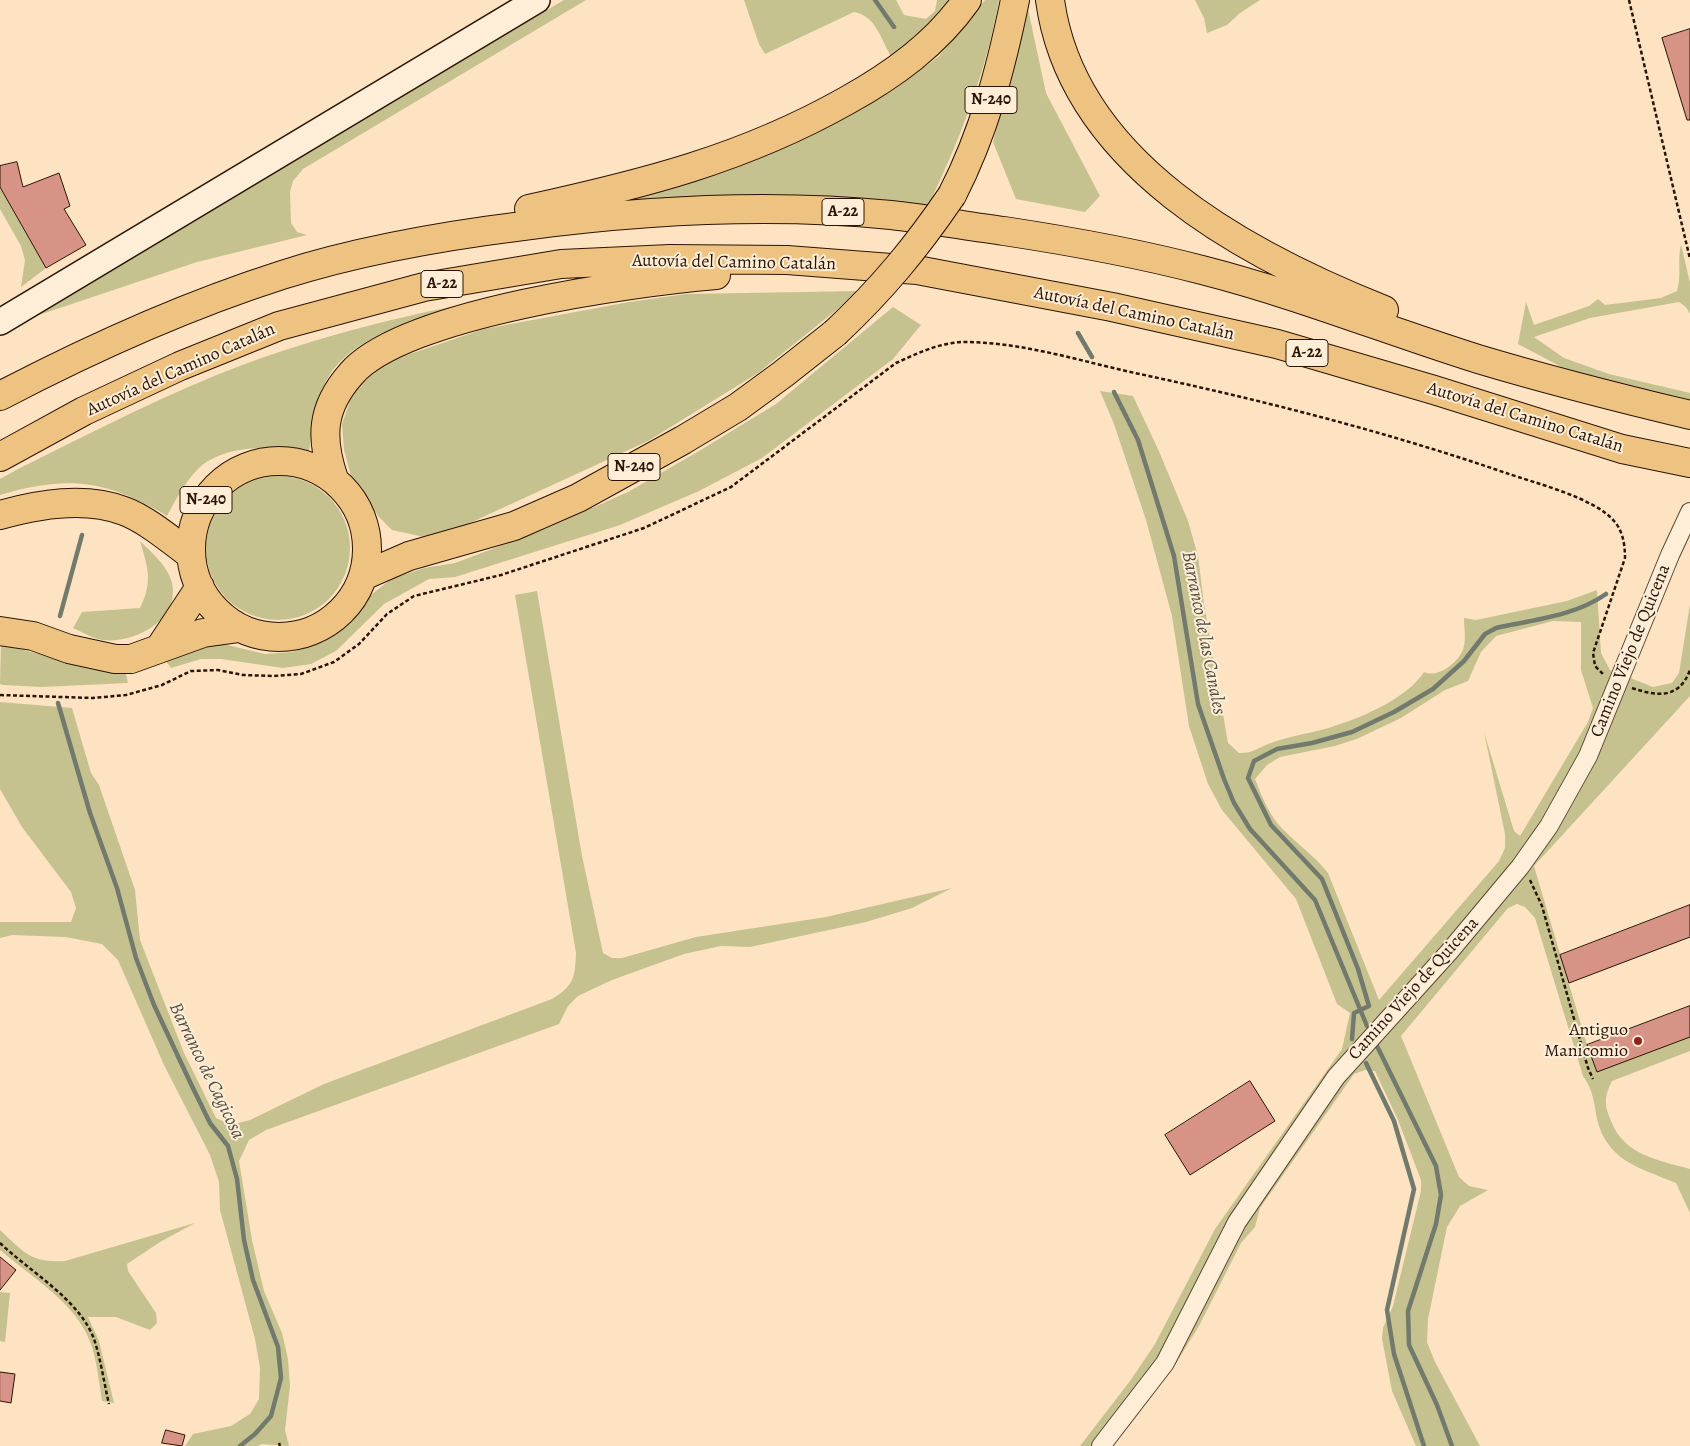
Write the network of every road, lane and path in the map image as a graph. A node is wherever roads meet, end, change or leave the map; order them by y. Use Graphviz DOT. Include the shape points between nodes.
graph roads {
  1 [pos="537,0"];
  2 [pos="967,0"];
  3 [pos="1015,0"];
  4 [pos="1050,0"];
  5 [pos="1629,0"];
  6 [pos="1690,259"];
  7 [pos="917,270"];
  8 [pos="286,274"];
  9 [pos="0,322"];
  10 [pos="0,396"];
  11 [pos="1690,407"];
  12 [pos="1690,415"];
  13 [pos="0,457"];
  14 [pos="1690,463"];
  15 [pos="334,479"];
  16 [pos="1690,512"];
  17 [pos="0,516"];
  18 [pos="366,535"];
  19 [pos="190,555"];
  20 [pos="410,556"];
  21 [pos="363,576"];
  22 [pos="200,587"];
  23 [pos="239,628"];
  24 [pos="0,632"];
  25 [pos="161,646"];
  26 [pos="1690,670"];
  27 [pos="1619,683"];
  28 [pos="0,695"];
  29 [pos="1520,867"];
  30 [pos="1594,1079"];
  31 [pos="0,1243"];
  32 [pos="109,1404"];
  33 [pos="1101,1446"];
  1 -- 9 [label="street"];
  2 -- 8 [label="highway" via="938,36 898,69 835,107 760,144 676,174 440,228 354,251"];
  3 -- 20 [label="highway, N-240, bridge" via="979,136 952,194 920,242 885,284 835,333 738,407 578,498 514,526"];
  4 -- 11 [label="highway" via="1053,20 1082,94 1106,130 1172,195 1208,221 1316,281 1382,309 1596,382"];
  5 -- 6 [label="path"];
  7 -- 13 [label="highway, Autovía del Camino Catalán / A-22" via="787,260 670,259 561,264 424,287 279,326 180,366 84,411"];
  7 -- 14 [label="highway, Autovía del Camino Catalán / A-22" via="1276,344 1622,449"];
  7 -- 15 [label="highway" via="768,270 658,280 518,307 407,338 377,352 352,372 336,394 326,421 324,442"];
  8 -- 10 [label="highway, A-22" via="182,311"];
  8 -- 12 [label="highway, A-22" via="427,240 581,218 717,210 890,215 1078,242 1203,270 1476,358 1590,391"];
  15 -- 18 [label="highway, N-240" via="360,513"];
  15 -- 19 [label="highway, N-240" via="319,470 285,460 252,465 234,472 219,483 202,506 192,533"];
  16 -- 27 [label="street, Camino Viejo de Quicena"];
  17 -- 19 [label="highway" via="53,505 92,503 125,511"];
  18 -- 20 [label="highway"];
  18 -- 21 [label="highway, N-240"];
  19 -- 22 [label="highway, N-240"];
  20 -- 21 [label="highway, N-240"];
  21 -- 23 [label="highway, N-240" via="351,599 334,617 312,630 288,636 262,635"];
  22 -- 23 [label="highway, N-240" via="208,603"];
  22 -- 25 [label="highway"];
  23 -- 25 [label="highway, N-240" via="203,633"];
  24 -- 25 [label="highway, N-240" via="33,636 69,649 115,659 131,658"];
  26 -- 27 [label="path" via="1685,681 1667,694 1649,693"];
  27 -- 28 [label="path" via="1598,671 1593,653 1625,558 1625,548 1614,520 1575,496 1449,453 1261,400 1016,346 965,342 927,349 896,363 731,487 644,528 500,575 414,596 387,614 359,644 334,662 301,674 273,676 218,670 191,671 162,685 126,695 93,698"];
  27 -- 29 [label="street, Camino Viejo de Quicena" via="1570,792"];
  29 -- 30 [label="path" via="1542,906 1588,1068"];
  29 -- 33 [label="street, Camino Viejo de Quicena" via="1449,952 1336,1076 1237,1222 1165,1363"];
  31 -- 32 [label="path" via="87,1324 94,1339"];
}
